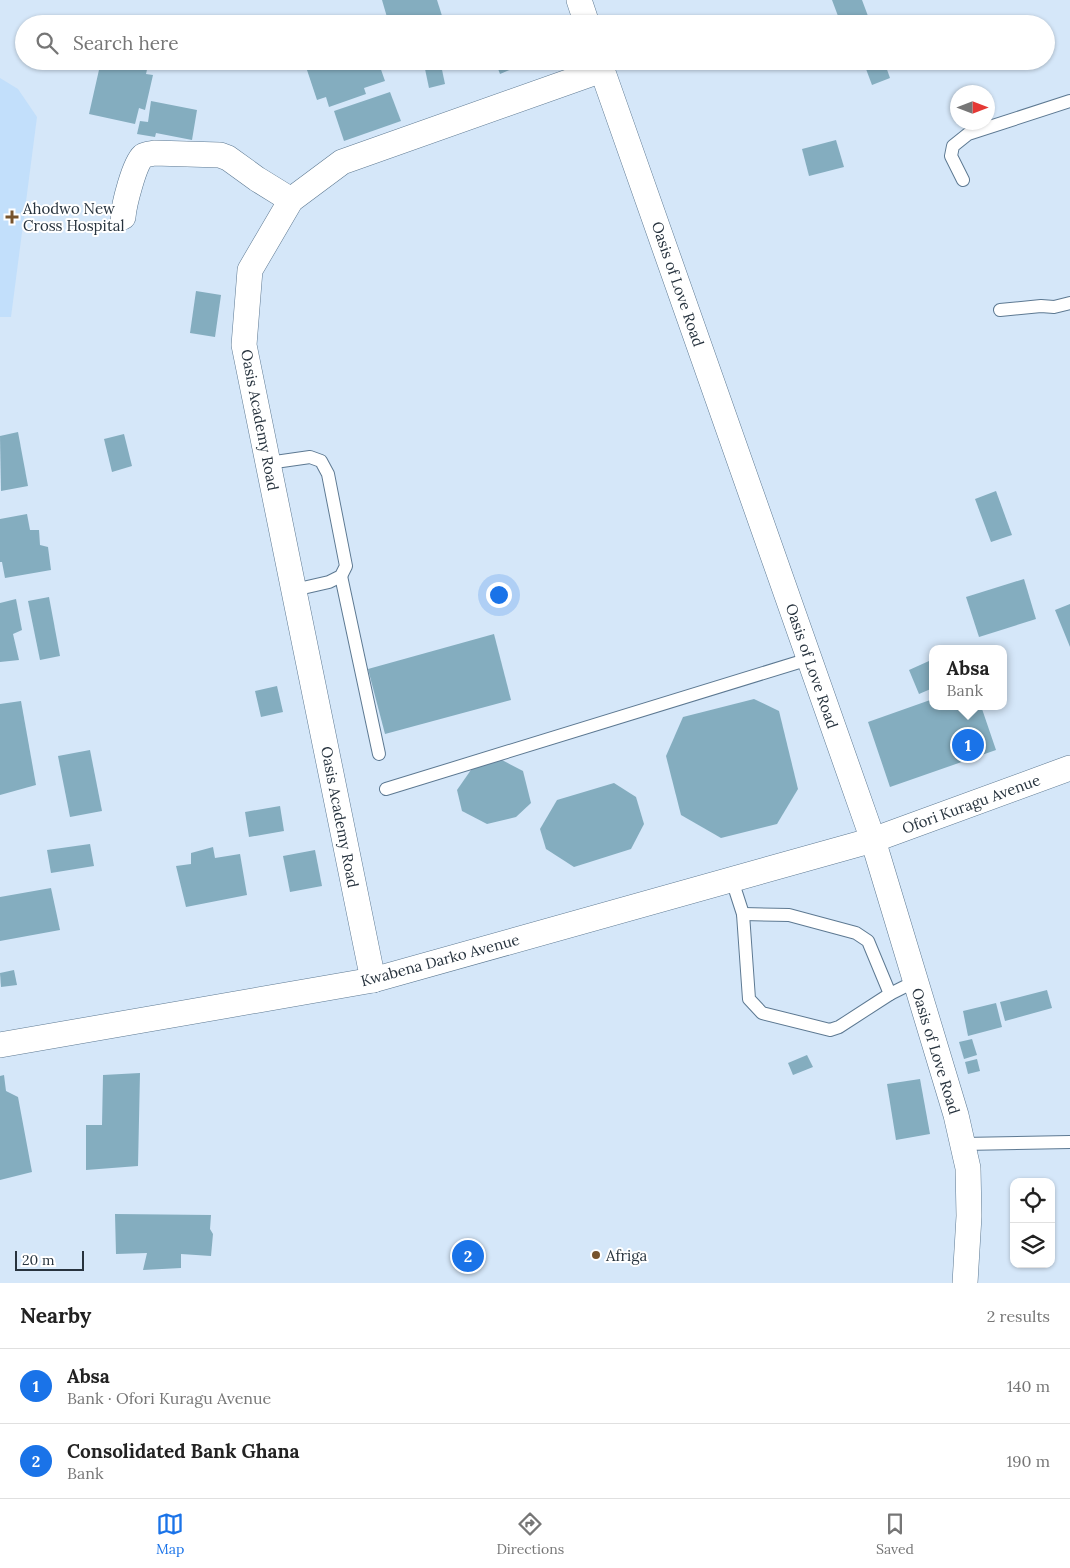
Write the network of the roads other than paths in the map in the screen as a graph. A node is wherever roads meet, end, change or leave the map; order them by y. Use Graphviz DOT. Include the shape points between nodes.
graph roads {
  1 [pos="579,0"];
  2 [pos="584,15"];
  3 [pos="590,70"];
  4 [pos="602,70"];
  5 [pos="1070,101"];
  6 [pos="963,180"];
  7 [pos="291,200"];
  8 [pos="123,217"];
  9 [pos="1070,303"];
  10 [pos="1000,310"];
  11 [pos="268,463"];
  12 [pos="341,576"];
  13 [pos="294,590"];
  14 [pos="809,659"];
  15 [pos="379,754"];
  16 [pos="1070,768"];
  17 [pos="386,789"];
  18 [pos="873,840"];
  19 [pos="732,880"];
  20 [pos="742,914"];
  21 [pos="373,980"];
  22 [pos="916,981"];
  23 [pos="890,994"];
  24 [pos="0,1045"];
  25 [pos="1070,1142"];
  26 [pos="962,1144"];
  27 [pos="965,1283"];
  1 -- 2 [label="street"];
  3 -- 7 [label="street, Oasis Academy Road" via="342,162"];
  4 -- 14 [label="street, Oasis of Love Road"];
  5 -- 6 [label="lane" via="968,134 952,146 951,156"];
  7 -- 8 [label="street" via="220,154 154,153 144,155 139,161 124,202"];
  7 -- 11 [label="street, Oasis Academy Road" via="250,270 244,345"];
  9 -- 10 [label="lane"];
  11 -- 12 [label="lane" via="310,457 321,461 328,474 346,566"];
  11 -- 13 [label="street, Oasis Academy Road"];
  12 -- 13 [label="lane"];
  12 -- 15 [label="lane"];
  13 -- 21 [label="street, Oasis Academy Road"];
  14 -- 17 [label="lane"];
  14 -- 18 [label="street, Oasis of Love Road"];
  16 -- 18 [label="street, Ofori Kuragu Avenue"];
  18 -- 19 [label="street, Kwabena Darko Avenue"];
  18 -- 22 [label="street, Oasis of Love Road"];
  19 -- 20 [label="lane"];
  19 -- 21 [label="street, Kwabena Darko Avenue"];
  20 -- 23 [label="lane" via="789,915 856,933 868,941"];
  20 -- 23 [label="lane" via="749,999 762,1013 830,1030"];
  21 -- 24 [label="street, Kwabena Darko Avenue"];
  22 -- 23 [label="lane"];
  22 -- 26 [label="street, Oasis of Love Road"];
  25 -- 26 [label="lane"];
  26 -- 27 [label="street, Oasis of Love Road" via="968,1168"];
}
